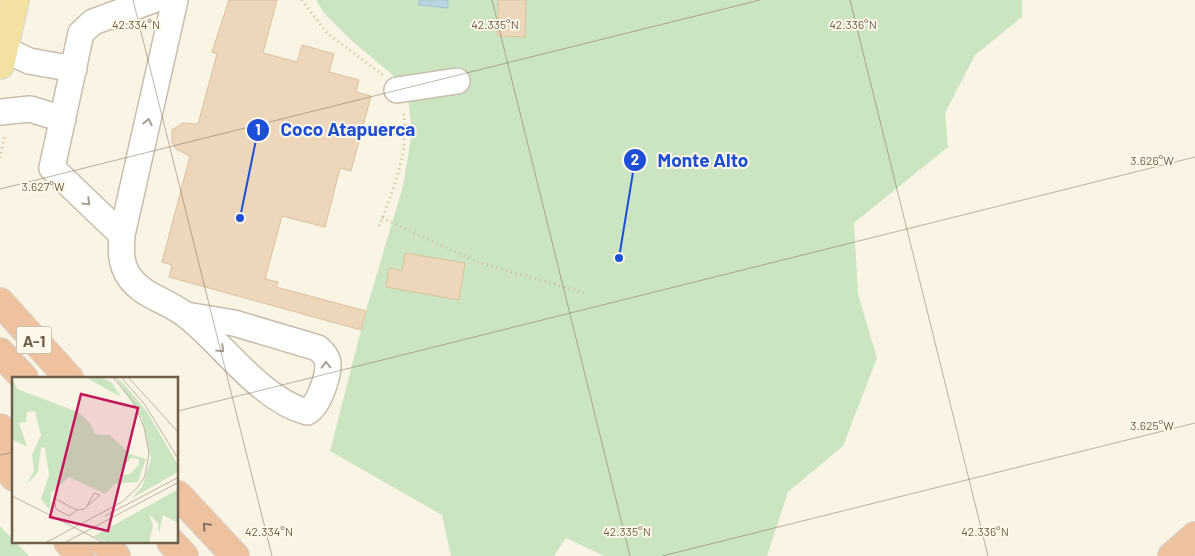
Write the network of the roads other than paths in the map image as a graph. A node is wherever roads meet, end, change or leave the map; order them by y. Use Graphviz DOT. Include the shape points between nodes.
graph roads {
  1 [pos="15,0"];
  2 [pos="153,0"];
  3 [pos="175,0"];
  4 [pos="2,57"];
  5 [pos="74,69"];
  6 [pos="457,81"];
  7 [pos="397,90"];
  8 [pos="0,112"];
  9 [pos="63,118"];
  10 [pos="122,235"];
  11 [pos="0,302"];
  12 [pos="186,315"];
  13 [pos="0,352"];
  14 [pos="23,377"];
  15 [pos="68,377"];
  16 [pos="0,428"];
  17 [pos="12,441"];
  18 [pos="0,461"];
  19 [pos="12,475"];
  20 [pos="179,496"];
  21 [pos="1195,536"];
  22 [pos="70,544"];
  23 [pos="106,544"];
  24 [pos="173,544"];
  25 [pos="80,556"];
  26 [pos="116,556"];
  27 [pos="184,556"];
  28 [pos="235,556"];
  29 [pos="1172,556"];
  1 -- 4 [label="main road"];
  2 -- 5 [label="lane" via="93,22 81,33"];
  10 -- 3 [label="lane, one-way"];
  4 -- 5 [label="lane"];
  5 -- 9 [label="lane"];
  6 -- 7 [label="lane"];
  8 -- 9 [label="lane" via="30,109"];
  9 -- 10 [label="lane, one-way" via="52,168"];
  10 -- 12 [label="lane" via="121,263 130,279 146,293"];
  11 -- 15 [label="highway, A-1"];
  12 -- 12 [label="lane, one-way" via="243,371 294,409 307,412 314,409 328,366 326,356 318,348 234,323"];
  13 -- 14 [label="highway"];
  16 -- 17 [label="highway"];
  18 -- 19 [label="highway"];
  28 -- 20 [label="highway, one-way"];
  21 -- 29 [label="highway"];
  22 -- 25 [label="highway"];
  23 -- 26 [label="highway"];
  24 -- 27 [label="highway"];
}
